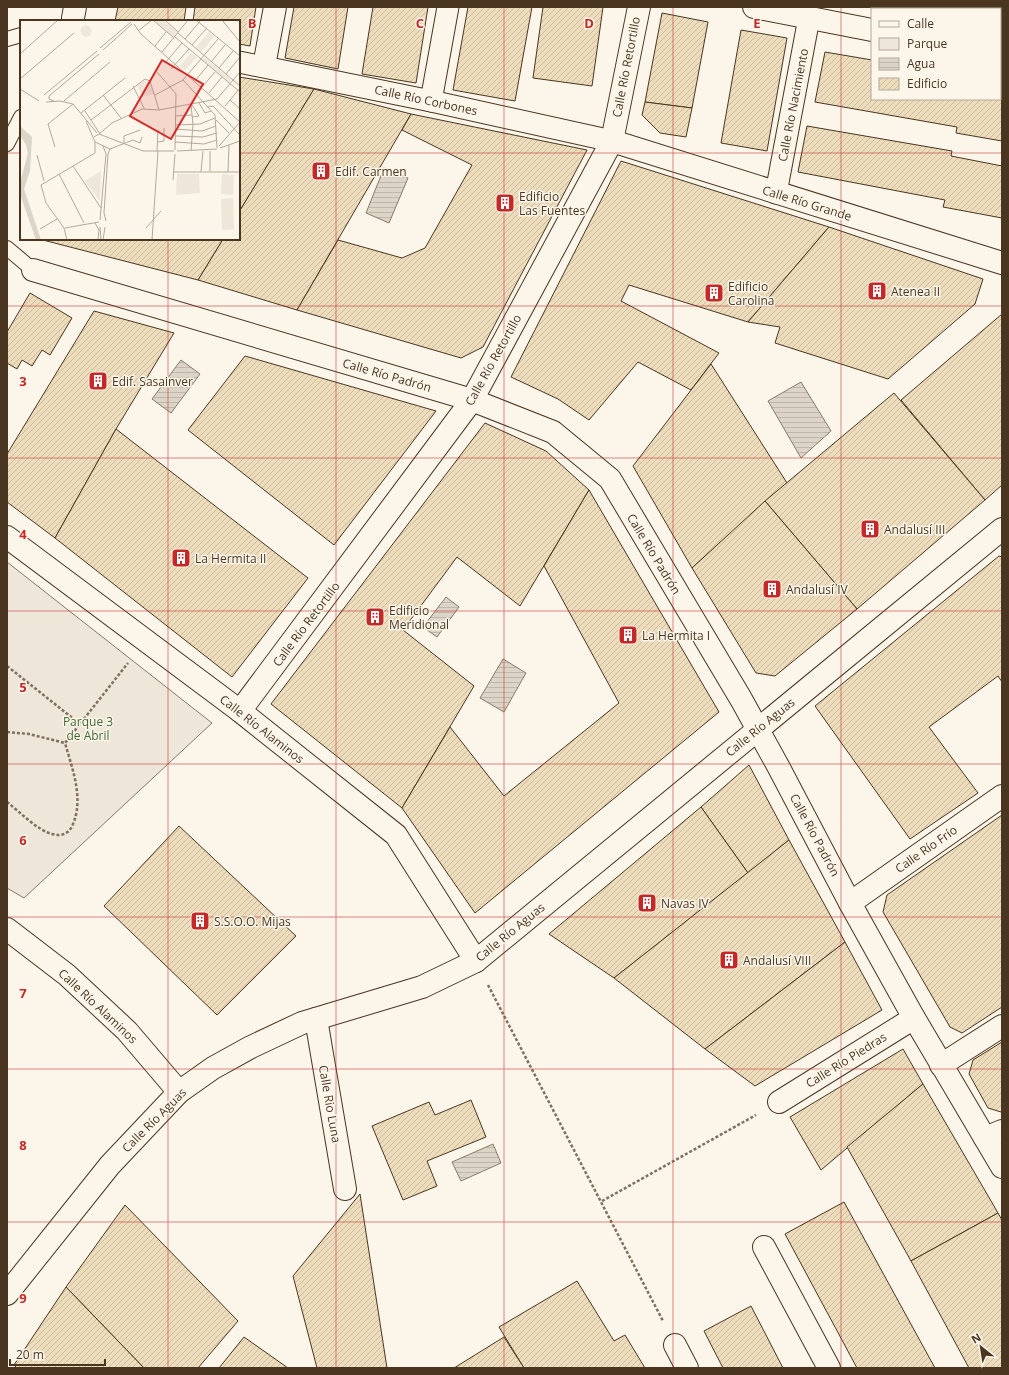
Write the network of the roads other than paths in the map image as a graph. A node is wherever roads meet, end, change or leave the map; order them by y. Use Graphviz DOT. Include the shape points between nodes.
graph roads {
  1 [pos="275,7"];
  2 [pos="448,7"];
  3 [pos="639,7"];
  4 [pos="754,7"];
  5 [pos="839,15"];
  6 [pos="809,18"];
  7 [pos="871,30"];
  8 [pos="20,35"];
  9 [pos="7,39"];
  10 [pos="240,62"];
  11 [pos="264,66"];
  12 [pos="431,101"];
  13 [pos="20,119"];
  14 [pos="612,141"];
  15 [pos="7,144"];
  16 [pos="776,193"];
  17 [pos="7,248"];
  18 [pos="1002,263"];
  19 [pos="33,270"];
  20 [pos="472,400"];
  21 [pos="1002,529"];
  22 [pos="7,537"];
  23 [pos="240,711"];
  24 [pos="758,729"];
  25 [pos="1002,796"];
  26 [pos="850,903"];
  27 [pos="7,929"];
  28 [pos="476,961"];
  29 [pos="914,1018"];
  30 [pos="316,1019"];
  31 [pos="1002,1026"];
  32 [pos="941,1065"];
  33 [pos="179,1092"];
  34 [pos="779,1102"];
  35 [pos="993,1134"];
  36 [pos="1002,1167"];
  37 [pos="345,1189"];
  38 [pos="764,1247"];
  39 [pos="7,1294"];
  40 [pos="675,1345"];
  41 [pos="688,1368"];
  42 [pos="829,1368"];
  1 -- 11 [label="street"];
  2 -- 12 [label="street"];
  3 -- 14 [label="street, Calle Río Retortillo"];
  4 -- 6 [label="street"];
  5 -- 6 [label="street"];
  5 -- 7 [label="street"];
  6 -- 16 [label="street, Calle Río Nacimiento"];
  8 -- 9 [label="lane"];
  10 -- 11 [label="street, Calle Río Corbones"];
  11 -- 12 [label="street, Calle Río Corbones"];
  12 -- 14 [label="street, Calle Río Corbones"];
  13 -- 15 [label="lane"];
  14 -- 16 [label="street, Calle Río Grande"];
  14 -- 20 [label="street, Calle Río Retortillo"];
  16 -- 18 [label="street, Calle Río Grande"];
  17 -- 19 [label="lane"];
  19 -- 20 [label="street, Calle Río Padrón"];
  20 -- 23 [label="street, Calle Río Retortillo"];
  20 -- 24 [label="street, Calle Río Padrón" via="553,432 610,479"];
  21 -- 24 [label="street, Calle Río Aguas"];
  22 -- 23 [label="street, Calle Río Alaminos"];
  23 -- 28 [label="street, Calle Río Alaminos" via="396,835"];
  24 -- 26 [label="street, Calle Río Padrón"];
  24 -- 28 [label="street, Calle Río Aguas"];
  25 -- 26 [label="street, Calle Río Frío"];
  26 -- 29 [label="street, Calle Río Padrón"];
  27 -- 33 [label="street, Calle Río Alaminos" via="67,975 127,1031"];
  28 -- 30 [label="street, Calle Río Aguas" via="422,988"];
  29 -- 32 [label="street, Calle Río Padrón"];
  29 -- 34 [label="street, Calle Río Piedras"];
  30 -- 33 [label="street, Calle Río Aguas" via="244,1050"];
  30 -- 37 [label="street, Calle Rio Luna"];
  31 -- 32 [label="street"];
  32 -- 35 [label="street, Calle Río Padrón"];
  33 -- 39 [label="street, Calle Río Aguas" via="110,1165"];
  35 -- 36 [label="street, Calle Río Padrón"];
  38 -- 42 [label="street"];
  40 -- 41 [label="street"];
}
